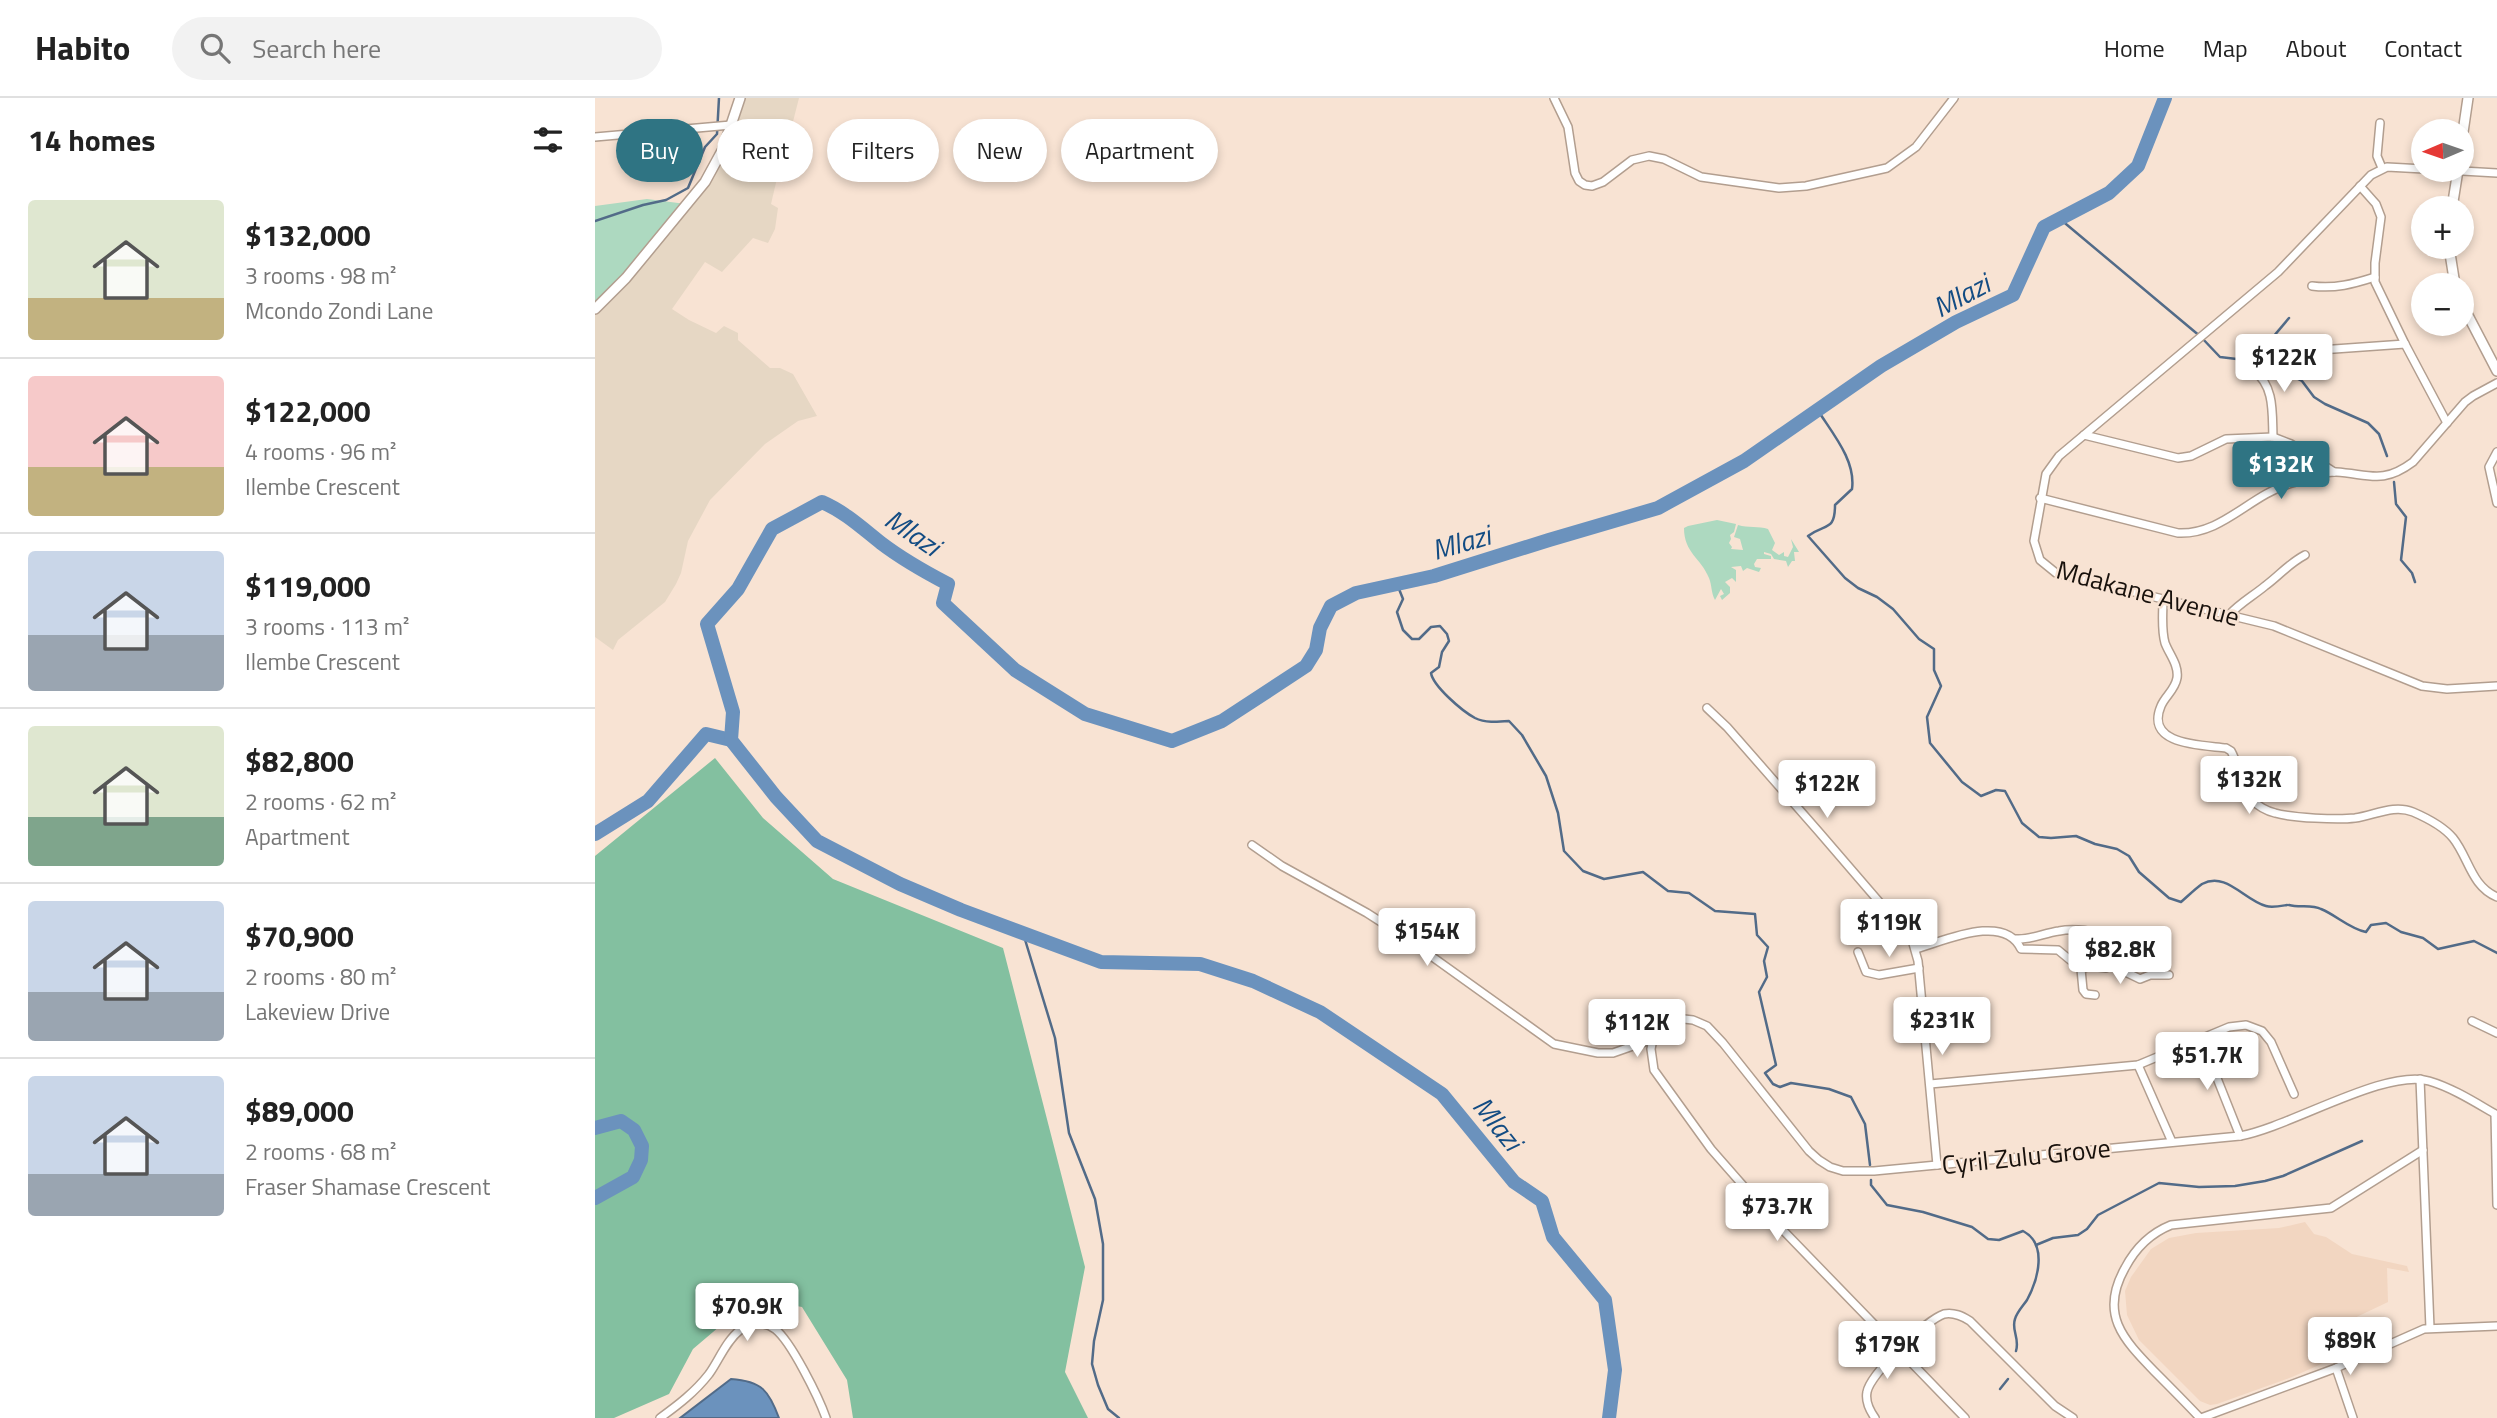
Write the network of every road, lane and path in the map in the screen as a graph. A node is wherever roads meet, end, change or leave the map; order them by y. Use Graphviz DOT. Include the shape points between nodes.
graph roads {
  1 [pos="740,98"];
  2 [pos="1554,98"];
  3 [pos="1954,98"];
  4 [pos="2468,98"];
  5 [pos="730,119"];
  6 [pos="2465,119"];
  7 [pos="2380,123"];
  8 [pos="717,126"];
  9 [pos="595,137"];
  10 [pos="717,162"];
  11 [pos="2382,168"];
  12 [pos="2411,169"];
  13 [pos="2475,171"];
  14 [pos="2497,173"];
  15 [pos="2360,186"];
  16 [pos="2375,277"];
  17 [pos="2312,286"];
  18 [pos="595,309"];
  19 [pos="2474,327"];
  20 [pos="2405,344"];
  21 [pos="2320,350"];
  22 [pos="2255,371"];
  23 [pos="2497,371"];
  24 [pos="2497,383"];
  25 [pos="2447,423"];
  26 [pos="2084,435"];
  27 [pos="2273,437"];
  28 [pos="2497,452"];
  29 [pos="2334,472"];
  30 [pos="2040,498"];
  31 [pos="2497,503"];
  32 [pos="2305,555"];
  33 [pos="2163,599"];
  34 [pos="2229,615"];
  35 [pos="2497,686"];
  36 [pos="1707,708"];
  37 [pos="1252,845"];
  38 [pos="2497,897"];
  39 [pos="2098,933"];
  40 [pos="2015,939"];
  41 [pos="1916,949"];
  42 [pos="1858,952"];
  43 [pos="1919,968"];
  44 [pos="2081,969"];
  45 [pos="2169,975"];
  46 [pos="2095,995"];
  47 [pos="2472,1021"];
  48 [pos="2497,1033"];
  49 [pos="2201,1038"];
  50 [pos="1653,1039"];
  51 [pos="2138,1065"];
  52 [pos="2420,1079"];
  53 [pos="1930,1084"];
  54 [pos="2294,1094"];
  55 [pos="2496,1114"];
  56 [pos="2240,1136"];
  57 [pos="2172,1142"];
  58 [pos="2423,1150"];
  59 [pos="1937,1165"];
  60 [pos="2497,1205"];
  61 [pos="2497,1326"];
  62 [pos="2430,1328"];
  63 [pos="1899,1350"];
  64 [pos="2336,1368"];
  65 [pos="660,1418"];
  66 [pos="826,1418"];
  67 [pos="1875,1418"];
  68 [pos="1965,1418"];
  69 [pos="2073,1418"];
  70 [pos="2200,1418"];
  71 [pos="2353,1418"];
  1 -- 5 [label="street"];
  2 -- 3 [label="street" via="1571,138 1575,173 1585,185 1603,183 1632,160 1649,156 1701,177 1779,188 1887,168 1916,147"];
  4 -- 6 [label="street"];
  7 -- 11 [label="street" via="2377,156"];
  8 -- 9 [label="street"];
  10 -- 18 [label="street" via="626,278"];
  11 -- 12 [label="street"];
  11 -- 15 [label="street, Mdakane Avenue"];
  13 -- 14 [label="street"];
  15 -- 16 [label="street" via="2381,217"];
  15 -- 26 [label="street, Mdakane Avenue" via="2278,272"];
  16 -- 17 [label="street" via="2349,286"];
  16 -- 20 [label="street"];
  19 -- 23 [label="street"];
  20 -- 21 [label="street"];
  20 -- 25 [label="street"];
  22 -- 27 [label="street" via="2269,389"];
  24 -- 25 [label="street" via="2473,396"];
  25 -- 29 [label="street" via="2413,462 2394,473 2373,477"];
  26 -- 27 [label="street" via="2178,458 2226,439"];
  26 -- 30 [label="street, Mdakane Avenue" via="2048,468"];
  27 -- 29 [label="street" via="2291,443"];
  28 -- 31 [label="street" via="2489,467"];
  29 -- 30 [label="street" via="2276,488 2217,525 2189,533"];
  30 -- 33 [label="street, Mdakane Avenue" via="2034,546 2050,569"];
  32 -- 34 [label="street"];
  33 -- 34 [label="street, Mdakane Avenue"];
  33 -- 38 [label="street" via="2164,639 2177,674 2159,711 2161,726 2169,736 2182,743 2231,751 2247,793 2275,813 2350,818 2396,809 2424,817 2452,837 2480,886"];
  34 -- 35 [label="street, Mdakane Avenue" via="2274,626 2433,689"];
  36 -- 41 [label="street" via="1900,924"];
  37 -- 50 [label="street, Cyril Zulu Grove" via="1406,938 1555,1044 1613,1053"];
  39 -- 40 [label="street" via="2061,930 2029,940"];
  40 -- 41 [label="street" via="2000,931 1977,932"];
  40 -- 44 [label="street" via="2021,948 2058,950"];
  41 -- 43 [label="street"];
  42 -- 43 [label="street" via="1866,972 1879,975"];
  43 -- 53 [label="street"];
  44 -- 45 [label="street" via="2109,964 2140,979"];
  44 -- 46 [label="street" via="2083,990"];
  47 -- 48 [label="street"];
  49 -- 51 [label="street"];
  49 -- 54 [label="street" via="2238,1025 2262,1031 2279,1056"];
  49 -- 56 [label="street"];
  50 -- 59 [label="street, Cyril Zulu Grove" via="1676,1021 1693,1020 1707,1026 1809,1151 1830,1167 1874,1171"];
  50 -- 63 [label="street" via="1654,1070 1711,1149"];
  51 -- 53 [label="street"];
  51 -- 57 [label="street"];
  52 -- 55 [label="street, Cyril Zulu Grove"];
  52 -- 56 [label="street, Cyril Zulu Grove" via="2391,1081 2269,1130"];
  52 -- 58 [label="street"];
  53 -- 59 [label="street"];
  55 -- 60 [label="street"];
  56 -- 57 [label="street, Cyril Zulu Grove"];
  57 -- 59 [label="street, Cyril Zulu Grove"];
  58 -- 62 [label="street"];
  58 -- 70 [label="street" via="2331,1208 2171,1225 2140,1247 2115,1292 2119,1330"];
  61 -- 62 [label="street"];
  62 -- 64 [label="street"];
  63 -- 67 [label="street" via="1870,1383 1867,1399"];
  63 -- 68 [label="street"];
  63 -- 69 [label="street" via="1939,1317 1957,1314"];
  64 -- 70 [label="street"];
  64 -- 71 [label="street"];
  65 -- 66 [label="street" via="699,1387 733,1336 758,1323 783,1336"];
}
